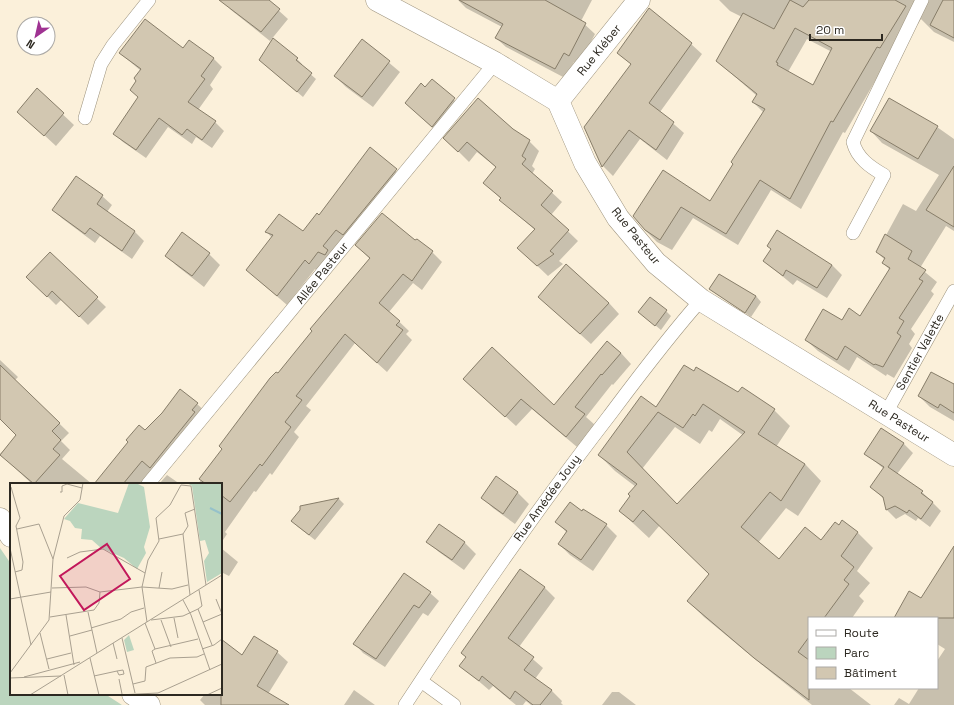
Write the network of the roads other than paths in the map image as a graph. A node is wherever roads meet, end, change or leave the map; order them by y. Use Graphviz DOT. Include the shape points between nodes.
graph roads {
  1 [pos="149,0"];
  2 [pos="377,0"];
  3 [pos="639,0"];
  4 [pos="922,0"];
  5 [pos="495,63"];
  6 [pos="558,101"];
  7 [pos="85,118"];
  8 [pos="853,233"];
  9 [pos="954,291"];
  10 [pos="701,300"];
  11 [pos="886,412"];
  12 [pos="954,455"];
  13 [pos="149,483"];
  14 [pos="0,519"];
  15 [pos="10,534"];
  16 [pos="421,681"];
  17 [pos="134,695"];
  18 [pos="149,705"];
  19 [pos="405,705"];
  20 [pos="454,705"];
  1 -- 7 [label="lane" via="101,64"];
  2 -- 5 [label="street"];
  3 -- 6 [label="street, Rue Kléber"];
  4 -- 8 [label="lane" via="853,142 856,153 884,175"];
  5 -- 6 [label="street"];
  5 -- 13 [label="lane, Allée Pasteur"];
  6 -- 10 [label="street, Rue Pasteur" via="585,163 618,218 656,263"];
  9 -- 11 [label="lane, Sentier Valette"];
  10 -- 11 [label="street, Rue Pasteur"];
  10 -- 16 [label="lane, Rue Amédée Jouy" via="676,327 575,459"];
  11 -- 12 [label="street, Rue Pasteur"];
  14 -- 15 [label="street"];
  16 -- 19 [label="lane, Rue Amédée Jouy"];
  16 -- 20 [label="lane"];
  17 -- 18 [label="street"];
}
